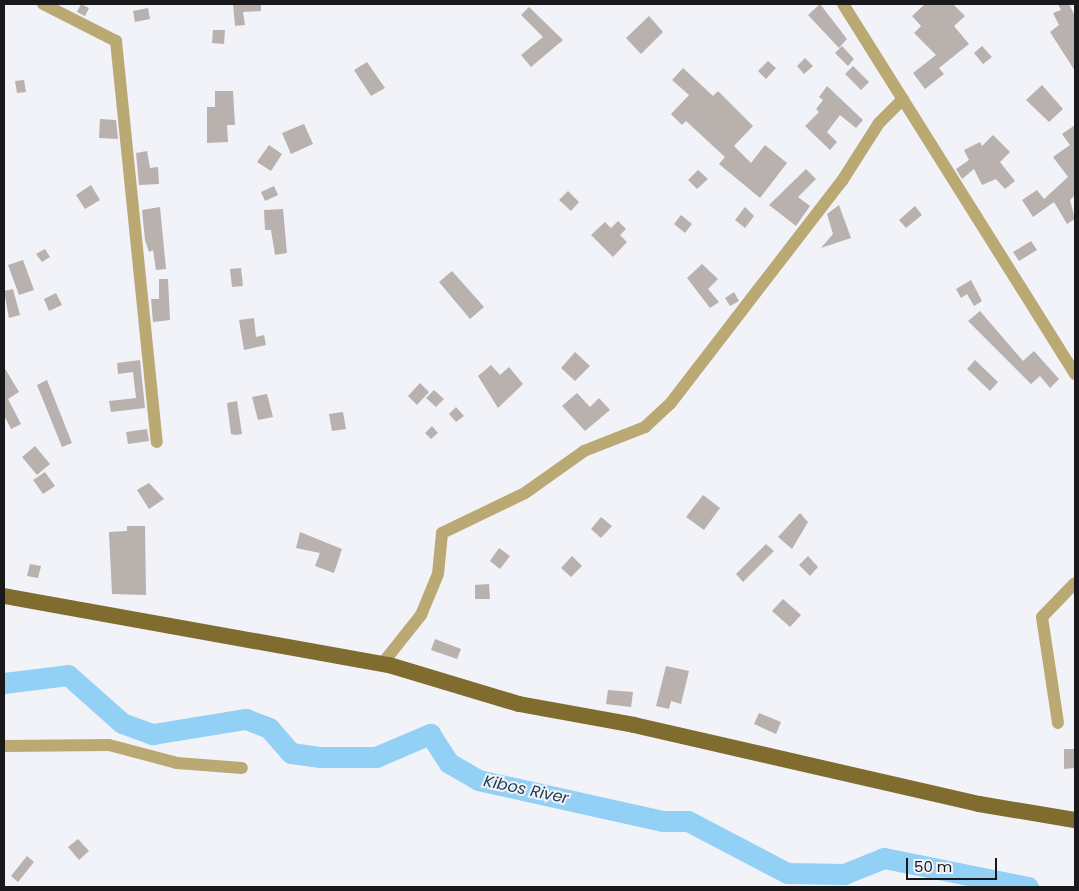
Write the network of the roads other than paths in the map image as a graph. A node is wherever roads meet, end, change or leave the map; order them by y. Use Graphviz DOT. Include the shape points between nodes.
graph roads {
  1 [pos="43,4"];
  2 [pos="843,4"];
  3 [pos="903,99"];
  4 [pos="1075,374"];
  5 [pos="157,442"];
  6 [pos="1075,583"];
  7 [pos="4,596"];
  8 [pos="382,664"];
  9 [pos="1058,723"];
  10 [pos="4,746"];
  11 [pos="242,768"];
  12 [pos="1075,820"];
  1 -- 5 [label="street" via="116,41"];
  2 -- 3 [label="street"];
  3 -- 4 [label="street" via="1016,285"];
  3 -- 8 [label="street" via="879,123 842,181 658,416 645,427 584,451 525,493 442,533 438,574 421,615"];
  6 -- 9 [label="street" via="1042,617"];
  7 -- 8 [label="main road"];
  8 -- 12 [label="main road" via="519,704 634,725 979,804"];
  10 -- 11 [label="street" via="109,745 177,763"];
}
